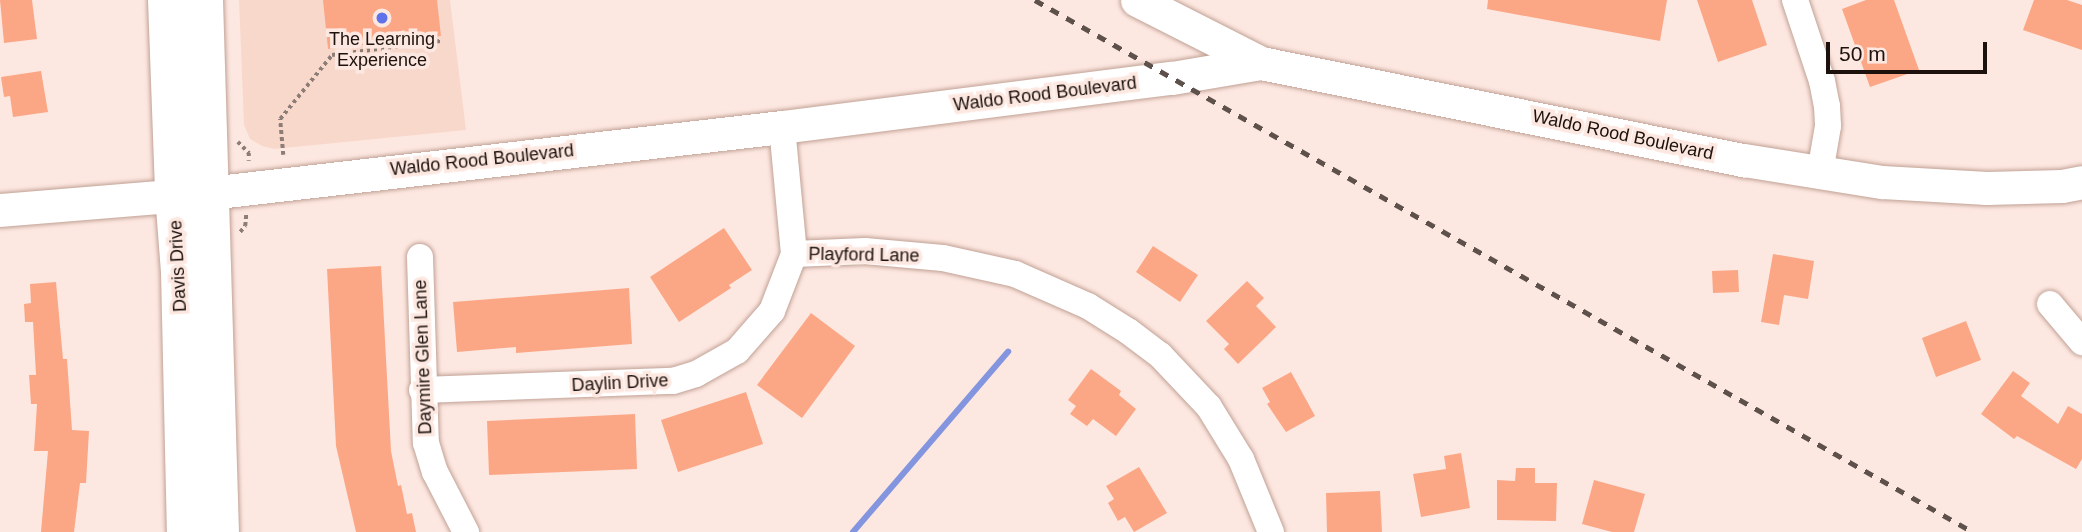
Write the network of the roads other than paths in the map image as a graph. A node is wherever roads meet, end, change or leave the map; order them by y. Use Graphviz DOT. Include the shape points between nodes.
graph roads {
  1 [pos="167,0"];
  2 [pos="204,0"];
  3 [pos="1137,0"];
  4 [pos="1795,0"];
  5 [pos="1261,63"];
  6 [pos="782,127"];
  7 [pos="1820,173"];
  8 [pos="2082,182"];
  9 [pos="192,194"];
  10 [pos="0,210"];
  11 [pos="794,254"];
  12 [pos="420,257"];
  13 [pos="2050,304"];
  14 [pos="2082,342"];
  15 [pos="422,390"];
  16 [pos="186,532"];
  17 [pos="220,532"];
  18 [pos="466,532"];
  19 [pos="1271,532"];
  1 -- 9 [label="main road, Davis Drive"];
  2 -- 9 [label="main road, Davis Drive"];
  3 -- 5 [label="street"];
  4 -- 7 [label="street" via="1827,106"];
  5 -- 6 [label="street, Waldo Rood Boulevard"];
  5 -- 7 [label="street, Waldo Rood Boulevard"];
  6 -- 9 [label="street, Waldo Rood Boulevard"];
  6 -- 11 [label="street, Daylin Drive"];
  7 -- 8 [label="street, Waldo Rood Boulevard" via="1987,188"];
  9 -- 10 [label="street, Waldo Rood Boulevard"];
  9 -- 16 [label="main road, Davis Drive" via="180,272"];
  9 -- 17 [label="main road, Davis Drive"];
  11 -- 15 [label="street, Daylin Drive" via="772,311 754,334 737,351 696,374 648,384"];
  11 -- 19 [label="street, Playford Lane" via="864,251 943,258 1015,274 1088,306 1160,355 1209,407 1237,450"];
  12 -- 15 [label="street, Daymire Glen Lane"];
  13 -- 14 [label="street"];
  15 -- 18 [label="street, Daymire Glen Lane" via="430,458"];
}
